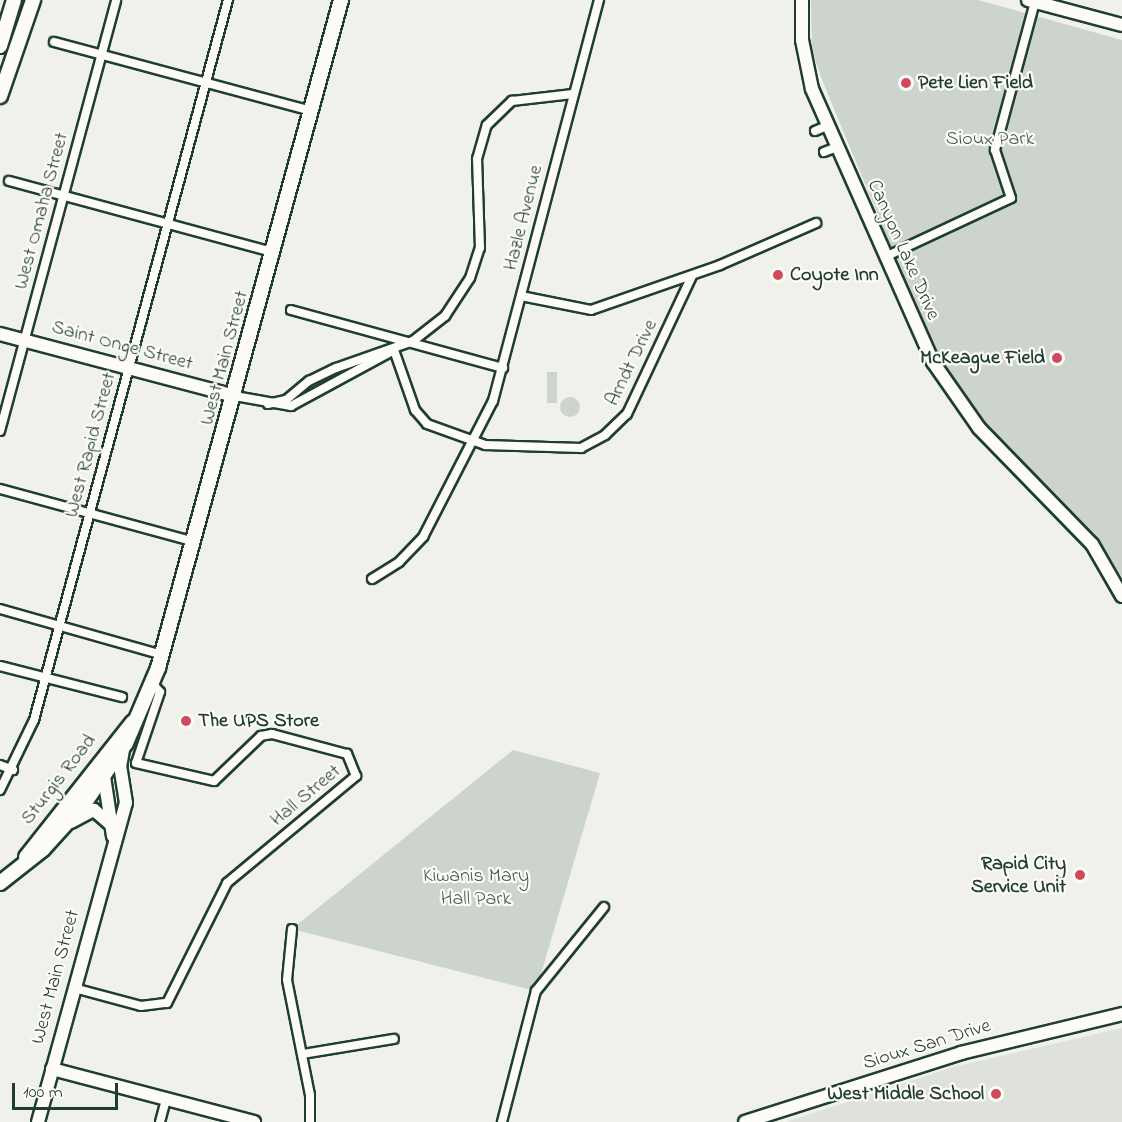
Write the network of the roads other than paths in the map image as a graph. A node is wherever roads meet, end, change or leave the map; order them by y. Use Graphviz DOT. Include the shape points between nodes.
graph roads {
  1 [pos="14,0"];
  2 [pos="33,0"];
  3 [pos="116,0"];
  4 [pos="228,0"];
  5 [pos="341,0"];
  6 [pos="599,0"];
  7 [pos="802,0"];
  8 [pos="1031,1"];
  9 [pos="1122,25"];
  10 [pos="54,42"];
  11 [pos="0,46"];
  12 [pos="102,55"];
  13 [pos="205,82"];
  14 [pos="573,94"];
  15 [pos="0,96"];
  16 [pos="311,111"];
  17 [pos="827,126"];
  18 [pos="815,131"];
  19 [pos="837,147"];
  20 [pos="824,152"];
  21 [pos="9,181"];
  22 [pos="64,196"];
  23 [pos="816,223"];
  24 [pos="167,224"];
  25 [pos="273,252"];
  26 [pos="885,257"];
  27 [pos="692,276"];
  28 [pos="521,296"];
  29 [pos="291,310"];
  30 [pos="0,334"];
  31 [pos="25,340"];
  32 [pos="410,342"];
  33 [pos="394,350"];
  34 [pos="128,368"];
  35 [pos="503,368"];
  36 [pos="235,396"];
  37 [pos="268,404"];
  38 [pos="0,431"];
  39 [pos="474,441"];
  40 [pos="0,489"];
  41 [pos="90,513"];
  42 [pos="195,542"];
  43 [pos="372,579"];
  44 [pos="1122,596"];
  45 [pos="0,609"];
  46 [pos="59,626"];
  47 [pos="163,655"];
  48 [pos="0,666"];
  49 [pos="45,678"];
  50 [pos="152,683"];
  51 [pos="122,697"];
  52 [pos="129,724"];
  53 [pos="146,729"];
  54 [pos="126,743"];
  55 [pos="0,765"];
  56 [pos="13,770"];
  57 [pos="103,777"];
  58 [pos="87,780"];
  59 [pos="0,790"];
  60 [pos="126,803"];
  61 [pos="65,826"];
  62 [pos="113,836"];
  63 [pos="25,859"];
  64 [pos="0,883"];
  65 [pos="604,907"];
  66 [pos="292,929"];
  67 [pos="74,988"];
  68 [pos="1122,1014"];
  69 [pos="394,1039"];
  70 [pos="303,1054"];
  71 [pos="52,1069"];
  72 [pos="166,1099"];
  73 [pos="38,1122"];
  74 [pos="160,1122"];
  75 [pos="254,1122"];
  76 [pos="310,1122"];
  77 [pos="502,1122"];
  78 [pos="745,1122"];
  1 -- 11 [label="main road"];
  2 -- 15 [label="main road"];
  3 -- 12 [label="street, West Omaha Street"];
  4 -- 13 [label="street, West Rapid Street"];
  5 -- 16 [label="main road, West Main Street"];
  6 -- 14 [label="street, Hazle Avenue"];
  7 -- 17 [label="street, Canyon Lake Drive" via="805,65"];
  8 -- 9 [label="street"];
  8 -- 26 [label="street" via="995,150 1011,198"];
  10 -- 12 [label="street"];
  12 -- 13 [label="street"];
  12 -- 22 [label="street, West Omaha Street"];
  13 -- 16 [label="street"];
  13 -- 24 [label="street, West Rapid Street"];
  14 -- 28 [label="street, Hazle Avenue"];
  14 -- 32 [label="street" via="524,98 491,118 478,151 482,223 474,268 445,316"];
  16 -- 25 [label="main road, West Main Street"];
  17 -- 18 [label="street"];
  17 -- 19 [label="street, Canyon Lake Drive"];
  19 -- 20 [label="street"];
  19 -- 26 [label="street, Canyon Lake Drive"];
  21 -- 22 [label="street"];
  22 -- 24 [label="street"];
  22 -- 31 [label="street, West Omaha Street"];
  23 -- 27 [label="street"];
  24 -- 25 [label="street"];
  24 -- 34 [label="street, West Rapid Street"];
  25 -- 36 [label="main road, West Main Street"];
  26 -- 44 [label="street, Canyon Lake Drive" via="925,348 953,394 987,437 1086,536"];
  27 -- 28 [label="street" via="587,310"];
  27 -- 39 [label="street, Arndt Drive" via="632,406 605,435 588,446 559,450"];
  28 -- 35 [label="street, Hazle Avenue"];
  29 -- 32 [label="street"];
  30 -- 31 [label="street, Saint Onge Street"];
  31 -- 34 [label="street, Saint Onge Street"];
  31 -- 38 [label="street, West Omaha Street"];
  32 -- 33 [label="street"];
  32 -- 35 [label="street"];
  33 -- 37 [label="street" via="346,363 309,381 286,400"];
  33 -- 37 [label="street" via="291,406"];
  33 -- 39 [label="street, Arndt Drive" via="418,417"];
  34 -- 36 [label="street, Saint Onge Street"];
  34 -- 41 [label="street, West Rapid Street"];
  35 -- 39 [label="street, Hazle Avenue"];
  36 -- 37 [label="street"];
  36 -- 42 [label="main road, West Main Street"];
  39 -- 43 [label="street, Hazle Avenue" via="423,537 399,562"];
  40 -- 41 [label="street"];
  41 -- 42 [label="street"];
  41 -- 46 [label="street, West Rapid Street"];
  42 -- 47 [label="main road, West Main Street"];
  45 -- 46 [label="street"];
  46 -- 47 [label="street"];
  46 -- 49 [label="street, West Rapid Street"];
  47 -- 50 [label="main road, West Main Street"];
  48 -- 49 [label="street"];
  49 -- 51 [label="street"];
  49 -- 56 [label="street, West Rapid Street"];
  50 -- 52 [label="main road, West Main Street"];
  50 -- 53 [label="street, Hall Street" via="161,689"];
  52 -- 53 [label="street"];
  52 -- 54 [label="main road, West Main Street"];
  52 -- 57 [label="street, West Main Street"];
  52 -- 58 [label="main road, Sturgis Road"];
  53 -- 67 [label="street, Hall Street" via="136,763 205,782 218,780 268,734 347,754 356,776 227,883 167,1003 141,1006"];
  54 -- 57 [label="main road, Sturgis Road"];
  54 -- 60 [label="street, West Main Street" via="120,767"];
  55 -- 56 [label="street"];
  56 -- 59 [label="street, West Rapid Street"];
  57 -- 58 [label="street"];
  57 -- 60 [label="street" via="118,783"];
  57 -- 61 [label="main road, Sturgis Road"];
  57 -- 62 [label="street, West Main Street"];
  58 -- 63 [label="main road, Sturgis Road"];
  60 -- 62 [label="street, West Main Street"];
  61 -- 62 [label="street" via="94,810 105,814"];
  61 -- 63 [label="main road, Sturgis Road"];
  62 -- 67 [label="street, West Main Street"];
  63 -- 64 [label="main road, Sturgis Road"];
  65 -- 77 [label="street" via="536,991"];
  66 -- 70 [label="street" via="286,973"];
  67 -- 71 [label="street, West Main Street"];
  68 -- 78 [label="street, Sioux San Drive" via="961,1053"];
  69 -- 70 [label="street"];
  70 -- 76 [label="street"];
  71 -- 72 [label="street"];
  71 -- 73 [label="street, West Main Street"];
  72 -- 74 [label="street"];
  72 -- 75 [label="street"];
}
